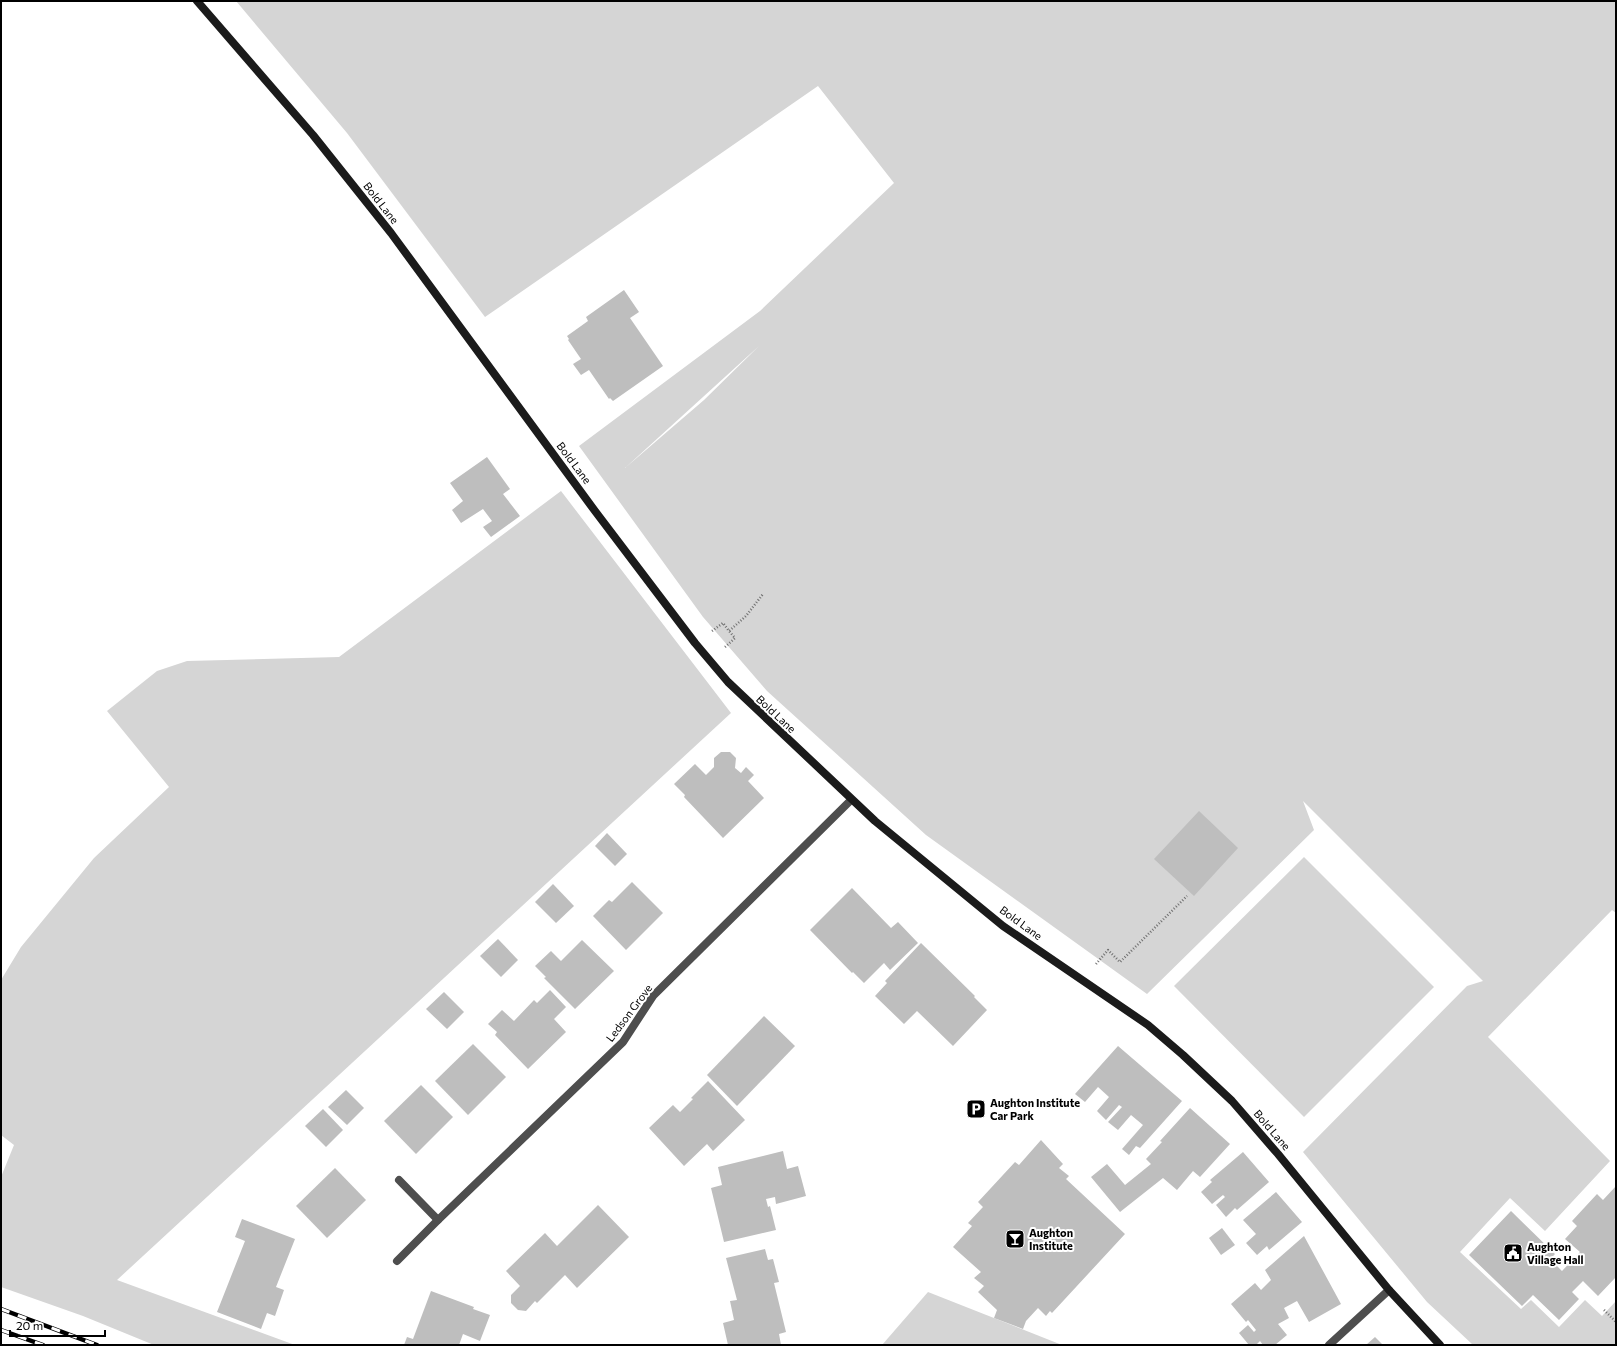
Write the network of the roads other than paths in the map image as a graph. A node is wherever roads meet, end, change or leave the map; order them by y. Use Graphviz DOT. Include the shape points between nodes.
graph roads {
  1 [pos="197,1"];
  2 [pos="851,800"];
  3 [pos="399,1180"];
  4 [pos="438,1220"];
  5 [pos="397,1261"];
  6 [pos="1389,1290"];
  7 [pos="1328,1345"];
  8 [pos="1440,1345"];
  1 -- 2 [label="street, Bold Lane" via="313,135 391,233 695,643 728,682"];
  2 -- 4 [label="street, Ledson Grove" via="653,996 623,1042"];
  2 -- 6 [label="street, Bold Lane" via="1003,926 1148,1025 1183,1055 1232,1101"];
  3 -- 4 [label="street"];
  4 -- 5 [label="street, Ledson Grove"];
  6 -- 7 [label="street"];
  6 -- 8 [label="street, Bold Lane"];
}
